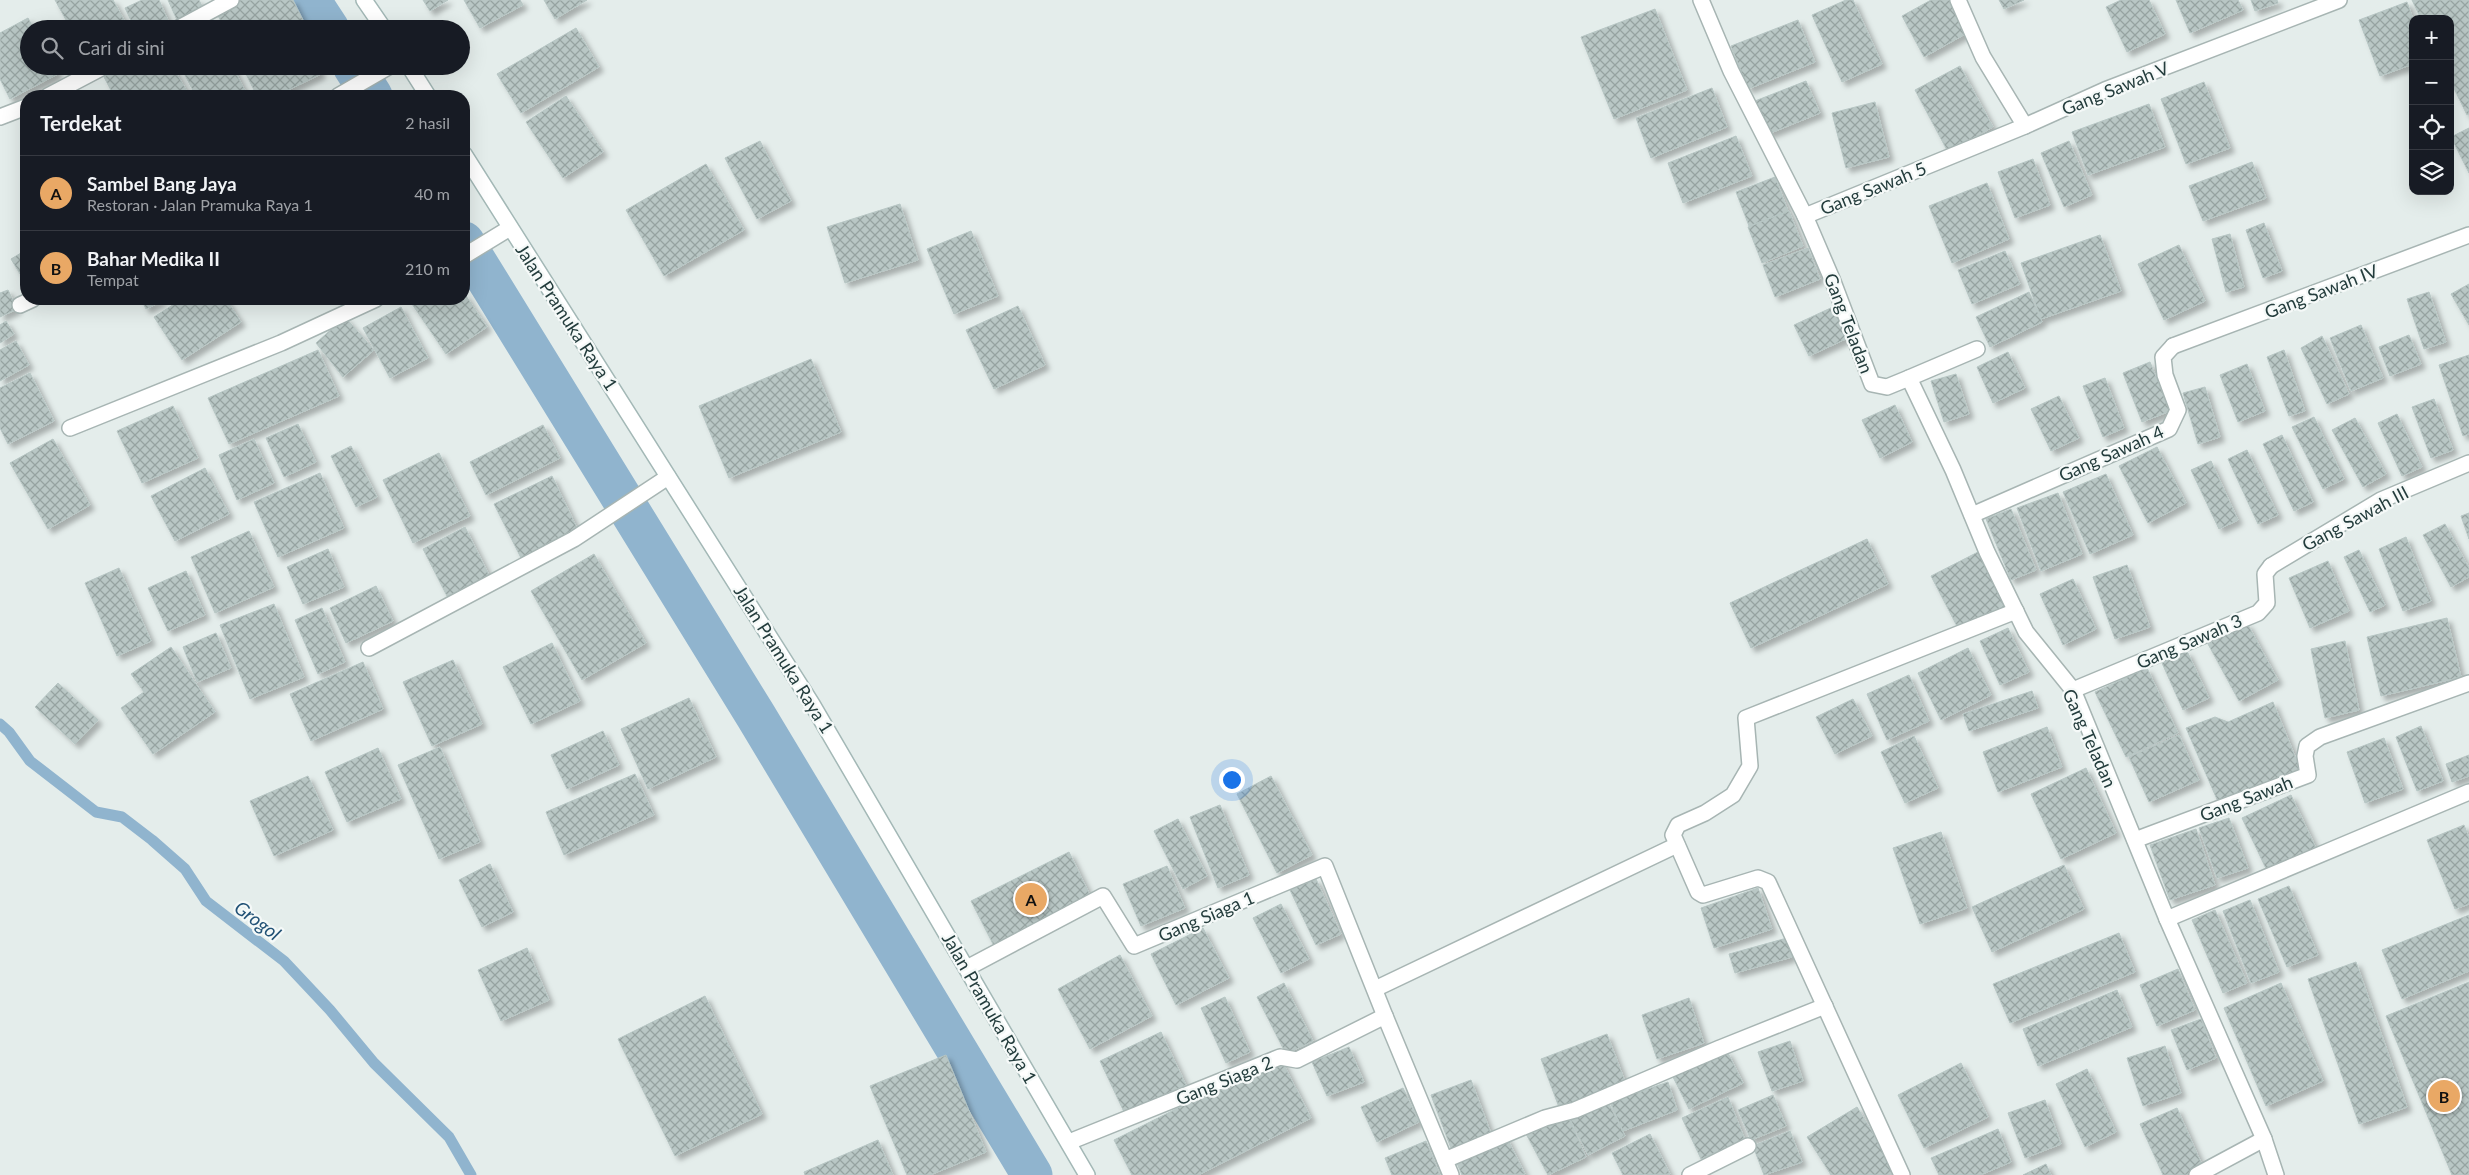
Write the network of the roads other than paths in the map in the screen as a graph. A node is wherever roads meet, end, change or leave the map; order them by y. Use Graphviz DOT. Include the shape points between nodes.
graph roads {
  1 [pos="232,0"];
  2 [pos="364,0"];
  3 [pos="1701,0"];
  4 [pos="1958,0"];
  5 [pos="2339,0"];
  6 [pos="194,20"];
  7 [pos="378,20"];
  8 [pos="88,75"];
  9 [pos="374,75"];
  10 [pos="415,75"];
  11 [pos="59,90"];
  12 [pos="348,90"];
  13 [pos="424,90"];
  14 [pos="20,109"];
  15 [pos="0,117"];
  16 [pos="2025,126"];
  17 [pos="470,164"];
  18 [pos="1805,216"];
  19 [pos="510,228"];
  20 [pos="2469,235"];
  21 [pos="470,253"];
  22 [pos="363,305"];
  23 [pos="2172,346"];
  24 [pos="1977,349"];
  25 [pos="1909,378"];
  26 [pos="70,428"];
  27 [pos="2469,463"];
  28 [pos="668,477"];
  29 [pos="1972,515"];
  30 [pos="2270,566"];
  31 [pos="2016,611"];
  32 [pos="369,648"];
  33 [pos="2469,683"];
  34 [pos="2072,690"];
  35 [pos="2469,792"];
  36 [pos="2135,840"];
  37 [pos="1677,845"];
  38 [pos="2167,919"];
  39 [pos="967,968"];
  40 [pos="1375,989"];
  41 [pos="1825,1006"];
  42 [pos="1385,1016"];
  43 [pos="2264,1139"];
  44 [pos="1069,1142"];
  45 [pos="1748,1146"];
  46 [pos="1445,1160"];
  47 [pos="1088,1175"];
  48 [pos="1451,1175"];
  49 [pos="1690,1175"];
  50 [pos="1902,1175"];
  51 [pos="2197,1175"];
  52 [pos="2276,1175"];
  1 -- 6 [label="street"];
  2 -- 7 [label="street"];
  3 -- 18 [label="street, Gang Sawah 5" via="1731,71"];
  4 -- 16 [label="street" via="1983,57"];
  5 -- 16 [label="street, Gang Sawah V" via="2105,90"];
  8 -- 11 [label="street"];
  9 -- 12 [label="street"];
  10 -- 13 [label="street"];
  14 -- 15 [label="street"];
  16 -- 18 [label="street, Gang Sawah 5"];
  17 -- 19 [label="street, Jalan Pramuka Raya 1"];
  18 -- 25 [label="street, Gang Teladan" via="1872,384 1887,387"];
  19 -- 21 [label="street"];
  19 -- 28 [label="street, Jalan Pramuka Raya 1"];
  20 -- 23 [label="street, Gang Sawah IV"];
  22 -- 26 [label="street" via="281,343"];
  23 -- 29 [label="street, Gang Sawah 4" via="2163,357 2165,374 2178,410 2169,429"];
  24 -- 25 [label="street"];
  25 -- 29 [label="street, Gang Teladan"];
  27 -- 30 [label="street, Gang Sawah III" via="2381,500"];
  28 -- 32 [label="street" via="574,539"];
  28 -- 39 [label="street, Jalan Pramuka Raya 1" via="812,704"];
  29 -- 31 [label="street, Gang Teladan"];
  30 -- 34 [label="street, Gang Sawah 3" via="2265,574 2267,603 2258,612"];
  31 -- 34 [label="street, Gang Teladan" via="2026,632"];
  31 -- 37 [label="street" via="1746,718 1750,766 1733,795 1678,825 1672,835"];
  33 -- 36 [label="street, Gang Sawah" via="2320,737 2307,746 2308,776"];
  34 -- 36 [label="street, Gang Teladan"];
  35 -- 38 [label="street"];
  36 -- 38 [label="street, Gang Teladan"];
  37 -- 40 [label="street"];
  37 -- 41 [label="street" via="1698,892 1703,896 1758,878 1768,882"];
  38 -- 43 [label="street, Gang Teladan"];
  39 -- 40 [label="street, Gang Siaga 1" via="1103,896 1134,946 1325,866"];
  39 -- 44 [label="street, Jalan Pramuka Raya 1"];
  40 -- 42 [label="street, Gang Siaga 1"];
  41 -- 46 [label="street"];
  41 -- 50 [label="street"];
  42 -- 44 [label="street, Gang Siaga 2" via="1297,1060 1280,1057"];
  42 -- 46 [label="street"];
  43 -- 51 [label="street"];
  43 -- 52 [label="street, Gang Teladan"];
  44 -- 47 [label="street, Jalan Pramuka Raya 1"];
  45 -- 49 [label="street"];
  46 -- 48 [label="street"];
}
